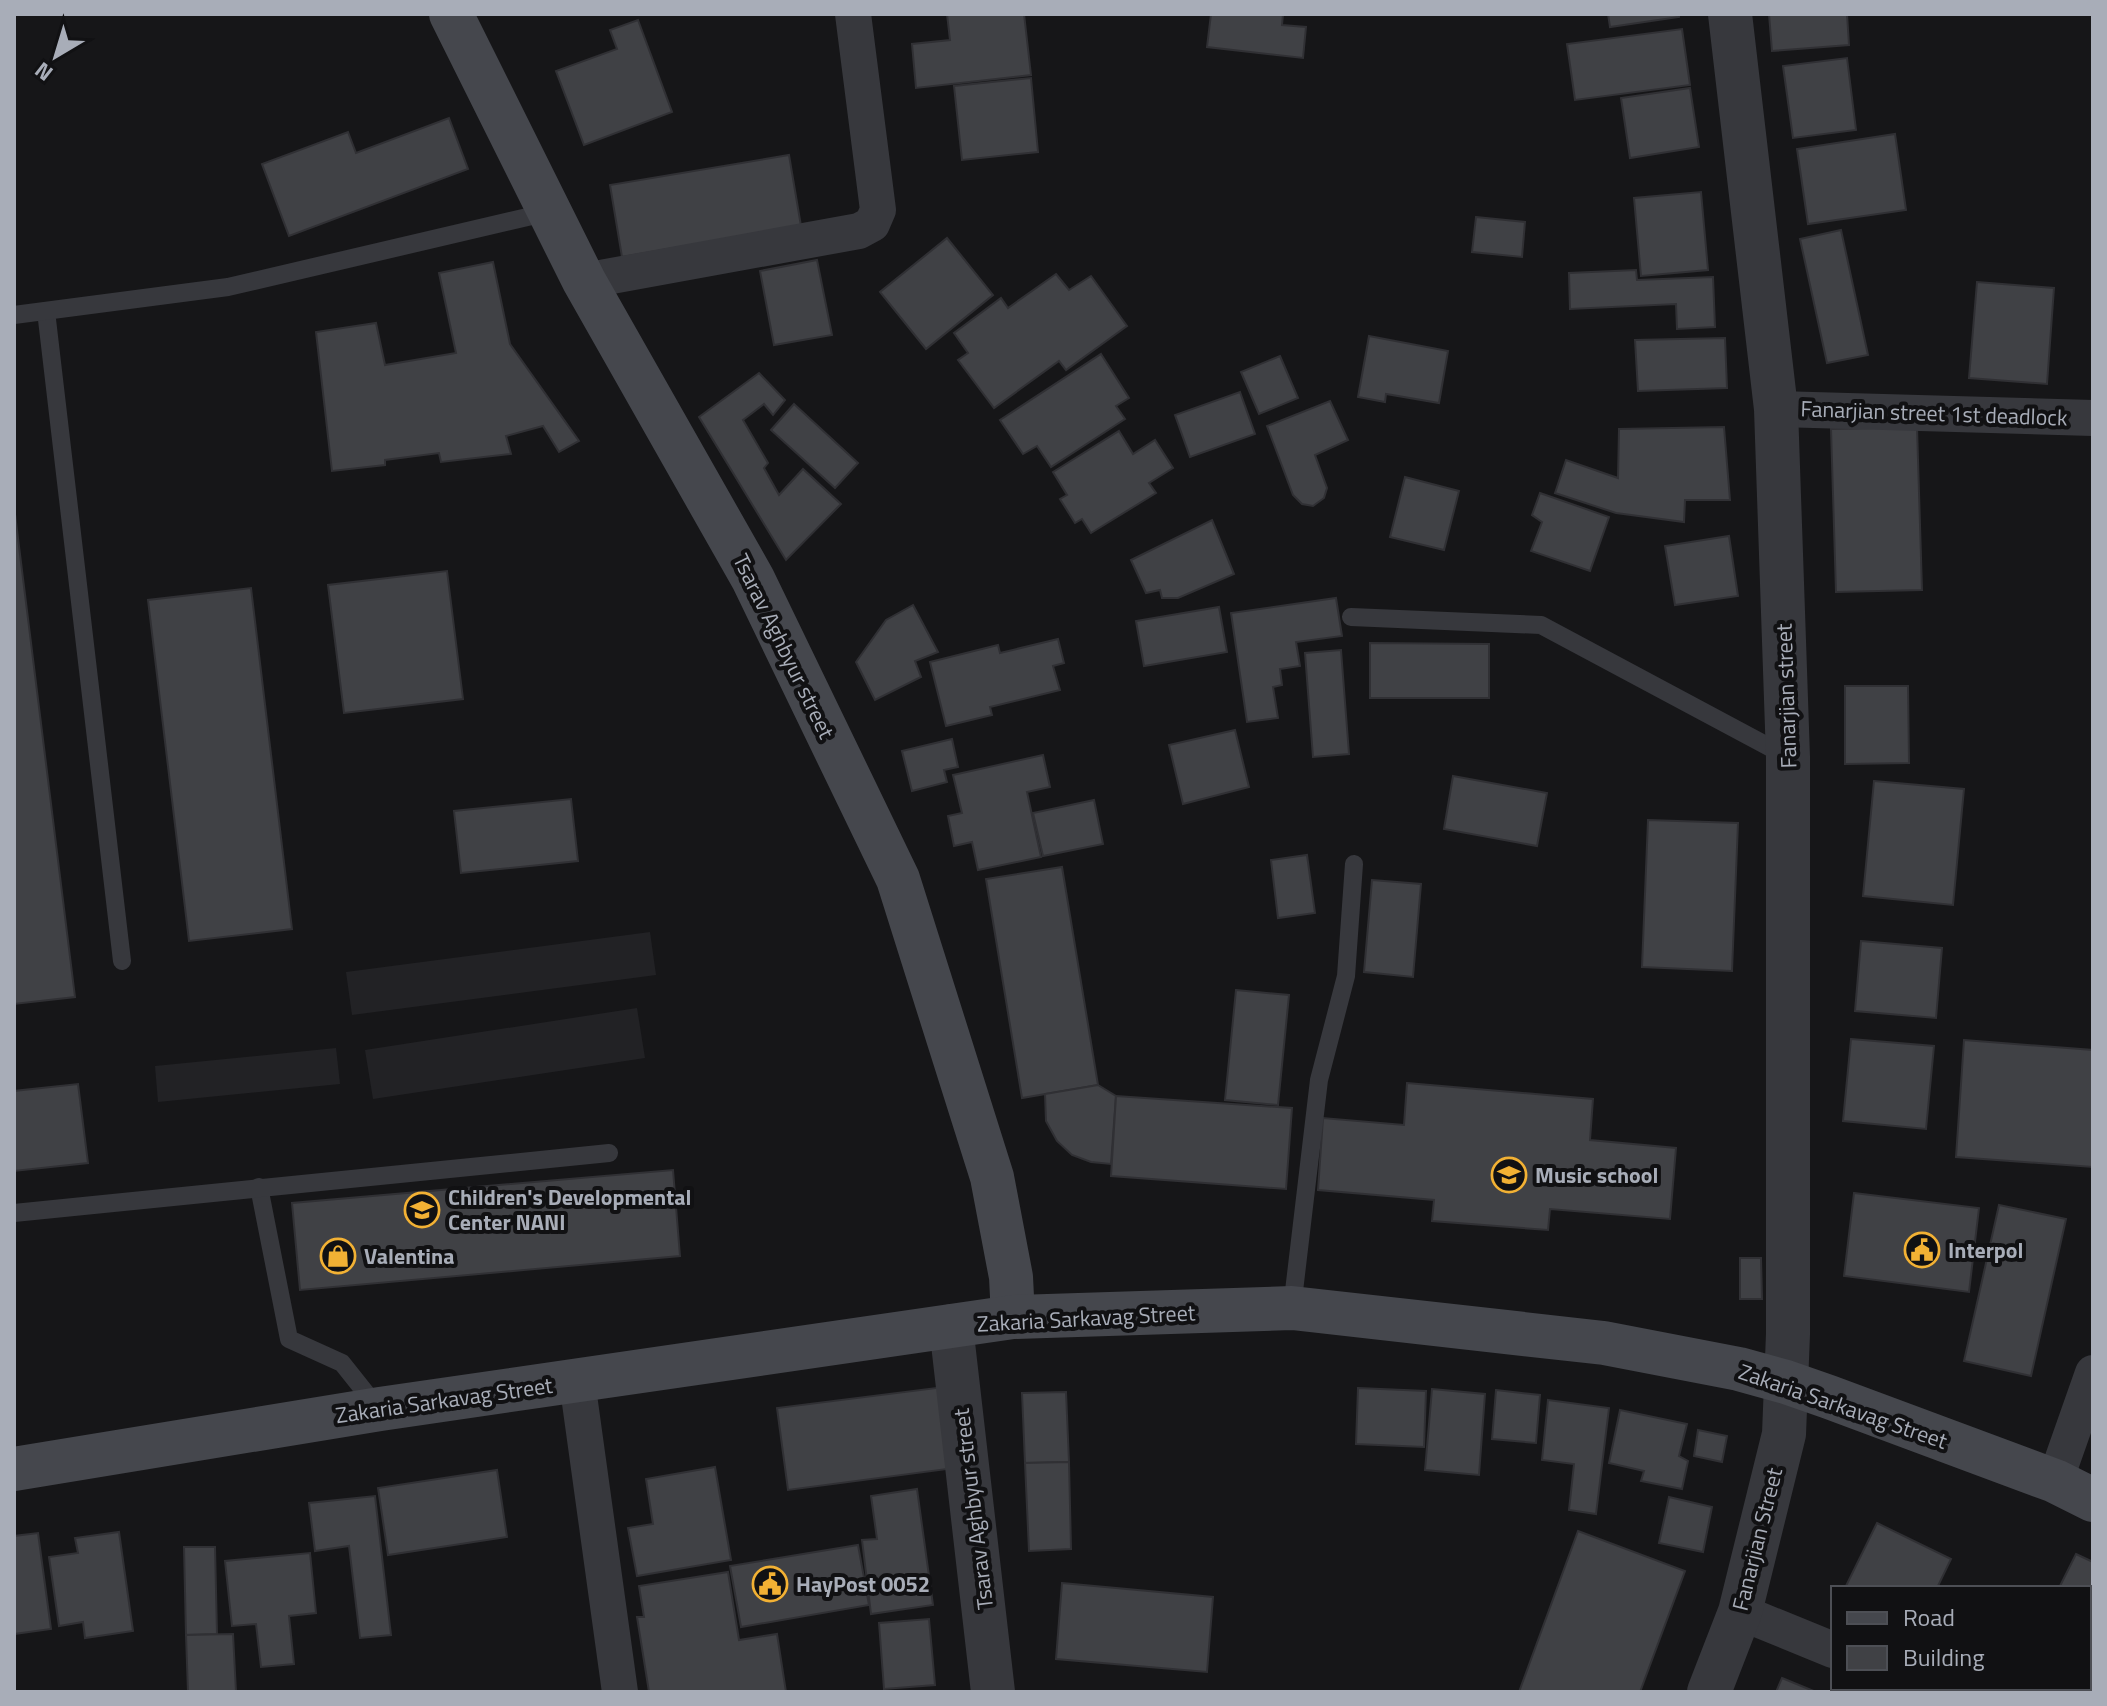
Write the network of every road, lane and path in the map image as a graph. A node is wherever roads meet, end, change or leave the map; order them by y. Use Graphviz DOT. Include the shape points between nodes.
graph roads {
  1 [pos="451,14"];
  2 [pos="853,14"];
  3 [pos="1730,14"];
  4 [pos="549,212"];
  5 [pos="584,281"];
  6 [pos="46,311"];
  7 [pos="14,315"];
  8 [pos="1776,409"];
  9 [pos="2093,418"];
  10 [pos="1351,617"];
  11 [pos="1788,757"];
  12 [pos="1354,864"];
  13 [pos="122,961"];
  14 [pos="609,1153"];
  15 [pos="259,1187"];
  16 [pos="14,1213"];
  17 [pos="1292,1308"];
  18 [pos="1013,1317"];
  19 [pos="951,1326"];
  20 [pos="2093,1373"];
  21 [pos="577,1381"];
  22 [pos="1786,1382"];
  23 [pos="380,1409"];
  24 [pos="14,1469"];
  25 [pos="2074,1490"];
  26 [pos="1740,1612"];
  27 [pos="1831,1649"];
  28 [pos="620,1692"];
  29 [pos="993,1692"];
  30 [pos="1709,1692"];
  1 -- 4 [label="main road, Tsarav Aghbyur street"];
  2 -- 5 [label="street" via="878,210 872,224 859,231"];
  3 -- 8 [label="street, Fanarjian street"];
  4 -- 5 [label="main road, Tsarav Aghbyur street"];
  4 -- 6 [label="lane" via="228,287"];
  5 -- 18 [label="main road, Tsarav Aghbyur street" via="753,579 898,879 992,1177"];
  6 -- 7 [label="lane"];
  6 -- 13 [label="lane"];
  8 -- 9 [label="street, Fanarjian street 1st deadlock"];
  8 -- 11 [label="street, Fanarjian street"];
  10 -- 11 [label="lane" via="1541,625"];
  11 -- 22 [label="street, Fanarjian street"];
  12 -- 17 [label="lane" via="1346,976 1319,1080"];
  14 -- 15 [label="lane"];
  15 -- 16 [label="lane"];
  15 -- 23 [label="lane" via="289,1339 342,1363"];
  17 -- 18 [label="main road, Zakaria Sarkavag Street"];
  17 -- 22 [label="main road, Zakaria Sarkavag Street" via="1604,1343"];
  18 -- 19 [label="main road, Zakaria Sarkavag Street"];
  19 -- 21 [label="main road, Zakaria Sarkavag Street"];
  19 -- 29 [label="street, Tsarav Aghbyur street"];
  20 -- 25 [label="street"];
  21 -- 23 [label="main road, Zakaria Sarkavag Street"];
  21 -- 28 [label="street"];
  22 -- 25 [label="main road, Zakaria Sarkavag Street"];
  22 -- 26 [label="street, Fanarjian Street" via="1784,1434"];
  23 -- 24 [label="main road, Zakaria Sarkavag Street"];
  26 -- 27 [label="street"];
  26 -- 30 [label="street, Fanarjian Street"];
}
